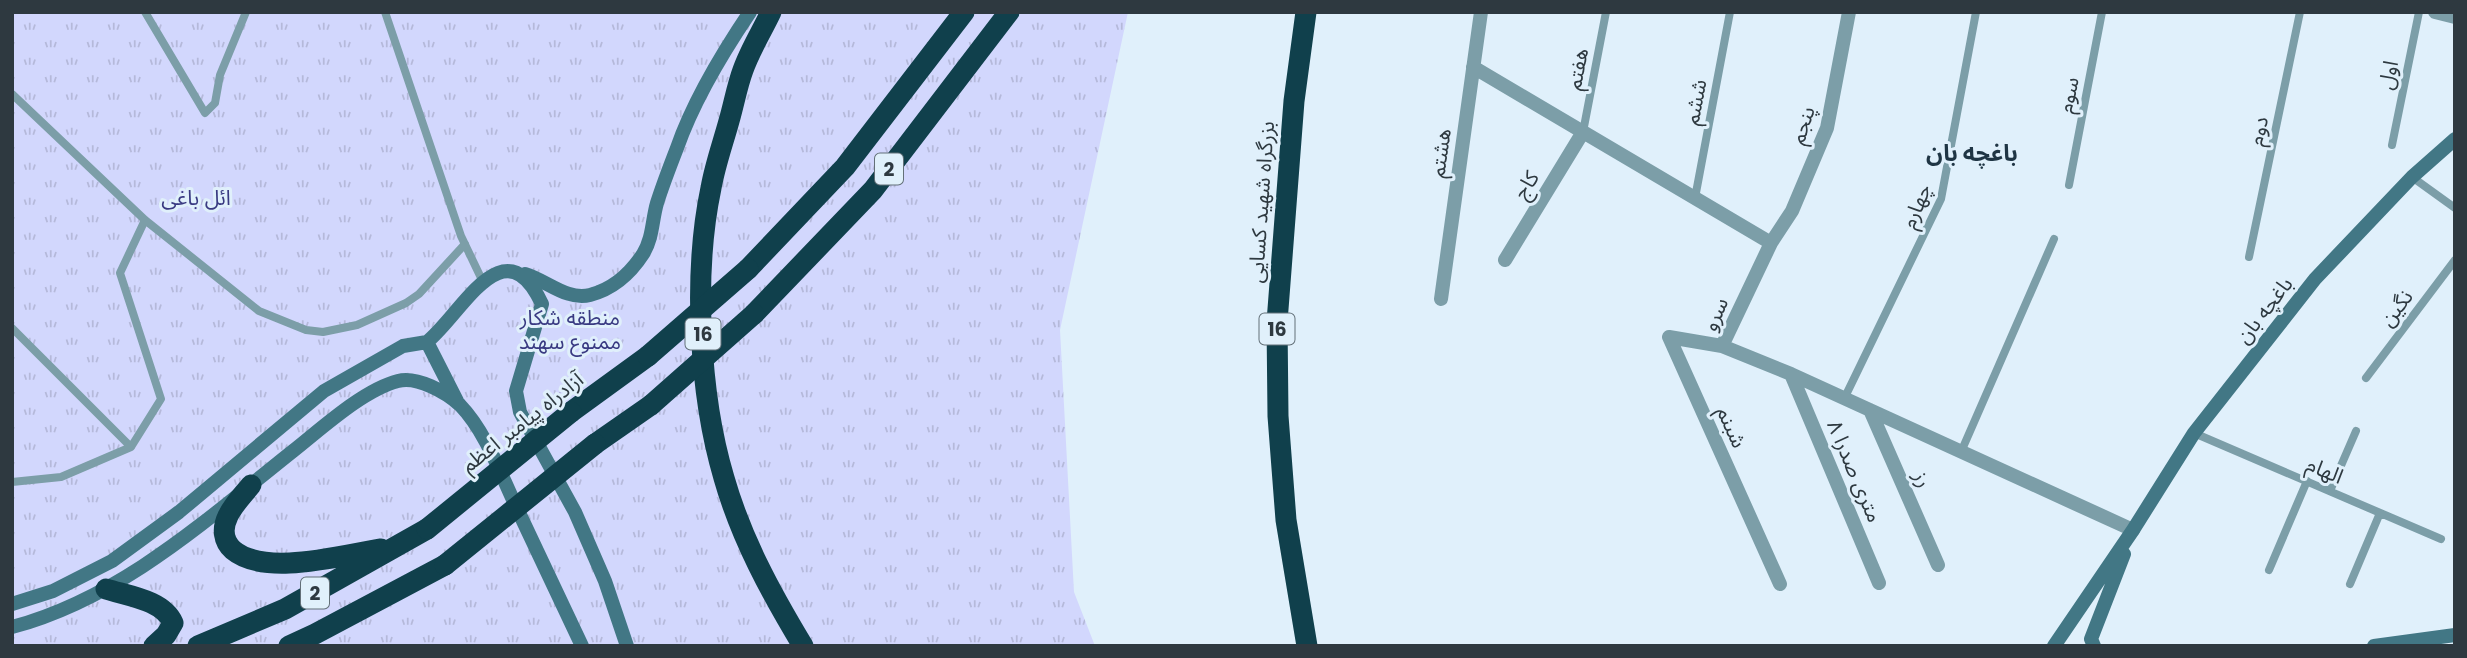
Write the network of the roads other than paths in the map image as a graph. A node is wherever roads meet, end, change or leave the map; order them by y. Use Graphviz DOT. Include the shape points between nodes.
graph roads {
  1 [pos="145,12"];
  2 [pos="246,12"];
  3 [pos="384,12"];
  4 [pos="750,12"];
  5 [pos="771,12"];
  6 [pos="964,12"];
  7 [pos="1009,12"];
  8 [pos="1306,12"];
  9 [pos="1481,12"];
  10 [pos="1606,12"];
  11 [pos="1730,12"];
  12 [pos="1849,12"];
  13 [pos="1976,12"];
  14 [pos="2102,12"];
  15 [pos="2300,12"];
  16 [pos="2419,12"];
  17 [pos="1473,67"];
  18 [pos="12,94"];
  19 [pos="1583,132"];
  20 [pos="2455,139"];
  21 [pos="2392,145"];
  22 [pos="2412,177"];
  23 [pos="2069,185"];
  24 [pos="1695,198"];
  25 [pos="2455,208"];
  26 [pos="145,220"];
  27 [pos="2054,239"];
  28 [pos="1772,243"];
  29 [pos="465,244"];
  30 [pos="2249,257"];
  31 [pos="1505,260"];
  32 [pos="2455,260"];
  33 [pos="508,271"];
  34 [pos="483,282"];
  35 [pos="1441,299"];
  36 [pos="12,328"];
  37 [pos="427,342"];
  38 [pos="1722,346"];
  39 [pos="1791,374"];
  40 [pos="2366,378"];
  41 [pos="1844,399"];
  42 [pos="459,405"];
  43 [pos="1870,410"];
  44 [pos="2356,431"];
  45 [pos="2194,433"];
  46 [pos="131,447"];
  47 [pos="1961,452"];
  48 [pos="2307,481"];
  49 [pos="12,482"];
  50 [pos="251,485"];
  51 [pos="2330,491"];
  52 [pos="2380,513"];
  53 [pos="2133,530"];
  54 [pos="2441,539"];
  55 [pos="397,547"];
  56 [pos="1938,565"];
  57 [pos="2269,570"];
  58 [pos="1780,583"];
  59 [pos="1879,583"];
  60 [pos="2350,583"];
  61 [pos="106,589"];
  62 [pos="12,604"];
  63 [pos="12,627"];
  64 [pos="2455,635"];
  65 [pos="154,646"];
  66 [pos="198,646"];
  67 [pos="289,646"];
  68 [pos="582,646"];
  69 [pos="627,646"];
  70 [pos="803,646"];
  71 [pos="1307,646"];
  72 [pos="2054,646"];
  73 [pos="2094,646"];
  74 [pos="2374,646"];
  1 -- 2 [label="lane" via="205,113 215,103 220,75"];
  3 -- 29 [label="lane"];
  4 -- 33 [label="main road" via="678,143 653,229 632,270 611,287 587,296 570,295 536,278"];
  5 -- 70 [label="highway, 16" via="743,70 710,188 703,254 703,340 711,420 723,478 747,542"];
  6 -- 55 [label="highway, آزادراه پیامبر اعظم / 2, bridge" via="845,167 748,269 648,356 427,529"];
  7 -- 67 [label="highway, 2, bridge" via="873,190 754,314 651,405 595,444 445,565"];
  8 -- 71 [label="highway, بزرگراه شهید کسایی / 16" via="1294,101 1277,349 1286,520"];
  9 -- 17 [label="street, هشتم"];
  10 -- 19 [label="lane, هفتم"];
  11 -- 24 [label="lane, ششم"];
  12 -- 28 [label="street, پنجم" via="1827,128 1792,211"];
  13 -- 41 [label="lane, چهارم" via="1941,199"];
  14 -- 23 [label="lane, سوم"];
  15 -- 30 [label="lane, دوم"];
  16 -- 21 [label="lane, اول"];
  17 -- 19 [label="street"];
  17 -- 35 [label="street, هشتم"];
  18 -- 26 [label="lane"];
  19 -- 24 [label="street"];
  19 -- 31 [label="street, کاج"];
  20 -- 22 [label="main road, باغچه بان"];
  22 -- 25 [label="lane"];
  22 -- 45 [label="main road, باغچه بان" via="2315,279"];
  24 -- 28 [label="street"];
  26 -- 29 [label="lane" via="259,311 323,332 357,325 419,295"];
  26 -- 46 [label="lane" via="120,273 161,399"];
  27 -- 47 [label="lane"];
  28 -- 38 [label="street, سرو"];
  29 -- 34 [label="lane"];
  32 -- 40 [label="lane, نگین"];
  33 -- 34 [label="main road"];
  33 -- 69 [label="main road" via="534,286 542,304 516,391 520,412 576,512"];
  34 -- 37 [label="main road"];
  36 -- 46 [label="lane"];
  37 -- 42 [label="main road"];
  37 -- 62 [label="main road" via="403,346 324,391 179,512 112,561 53,591"];
  38 -- 39 [label="street, سرو"];
  38 -- 58 [label="street, شبنم" via="1669,337"];
  39 -- 41 [label="street, سرو"];
  39 -- 59 [label="street, ۸ متری صدرا"];
  41 -- 43 [label="street, سرو"];
  42 -- 50 [label="main road" via="446,394 401,379 343,412"];
  42 -- 68 [label="main road" via="490,451"];
  43 -- 47 [label="street, سرو"];
  43 -- 56 [label="street, رز"];
  44 -- 51 [label="lane"];
  45 -- 48 [label="lane, الهام"];
  45 -- 53 [label="main road, باغچه بان"];
  46 -- 49 [label="lane" via="61,477"];
  47 -- 53 [label="street, سرو"];
  48 -- 51 [label="lane, الهام"];
  48 -- 57 [label="lane"];
  50 -- 55 [label="highway" via="229,514 224,529 226,544 242,558 281,563"];
  50 -- 61 [label="main road"];
  51 -- 52 [label="lane, الهام"];
  52 -- 54 [label="lane, الهام"];
  52 -- 60 [label="lane"];
  53 -- 72 [label="main road"];
  53 -- 73 [label="main road" via="2091,639"];
  55 -- 66 [label="highway, آزادراه پیامبر اعظم / 2" via="285,609"];
  61 -- 63 [label="main road"];
  61 -- 65 [label="highway" via="169,614 173,623"];
  64 -- 74 [label="main road"];
}
